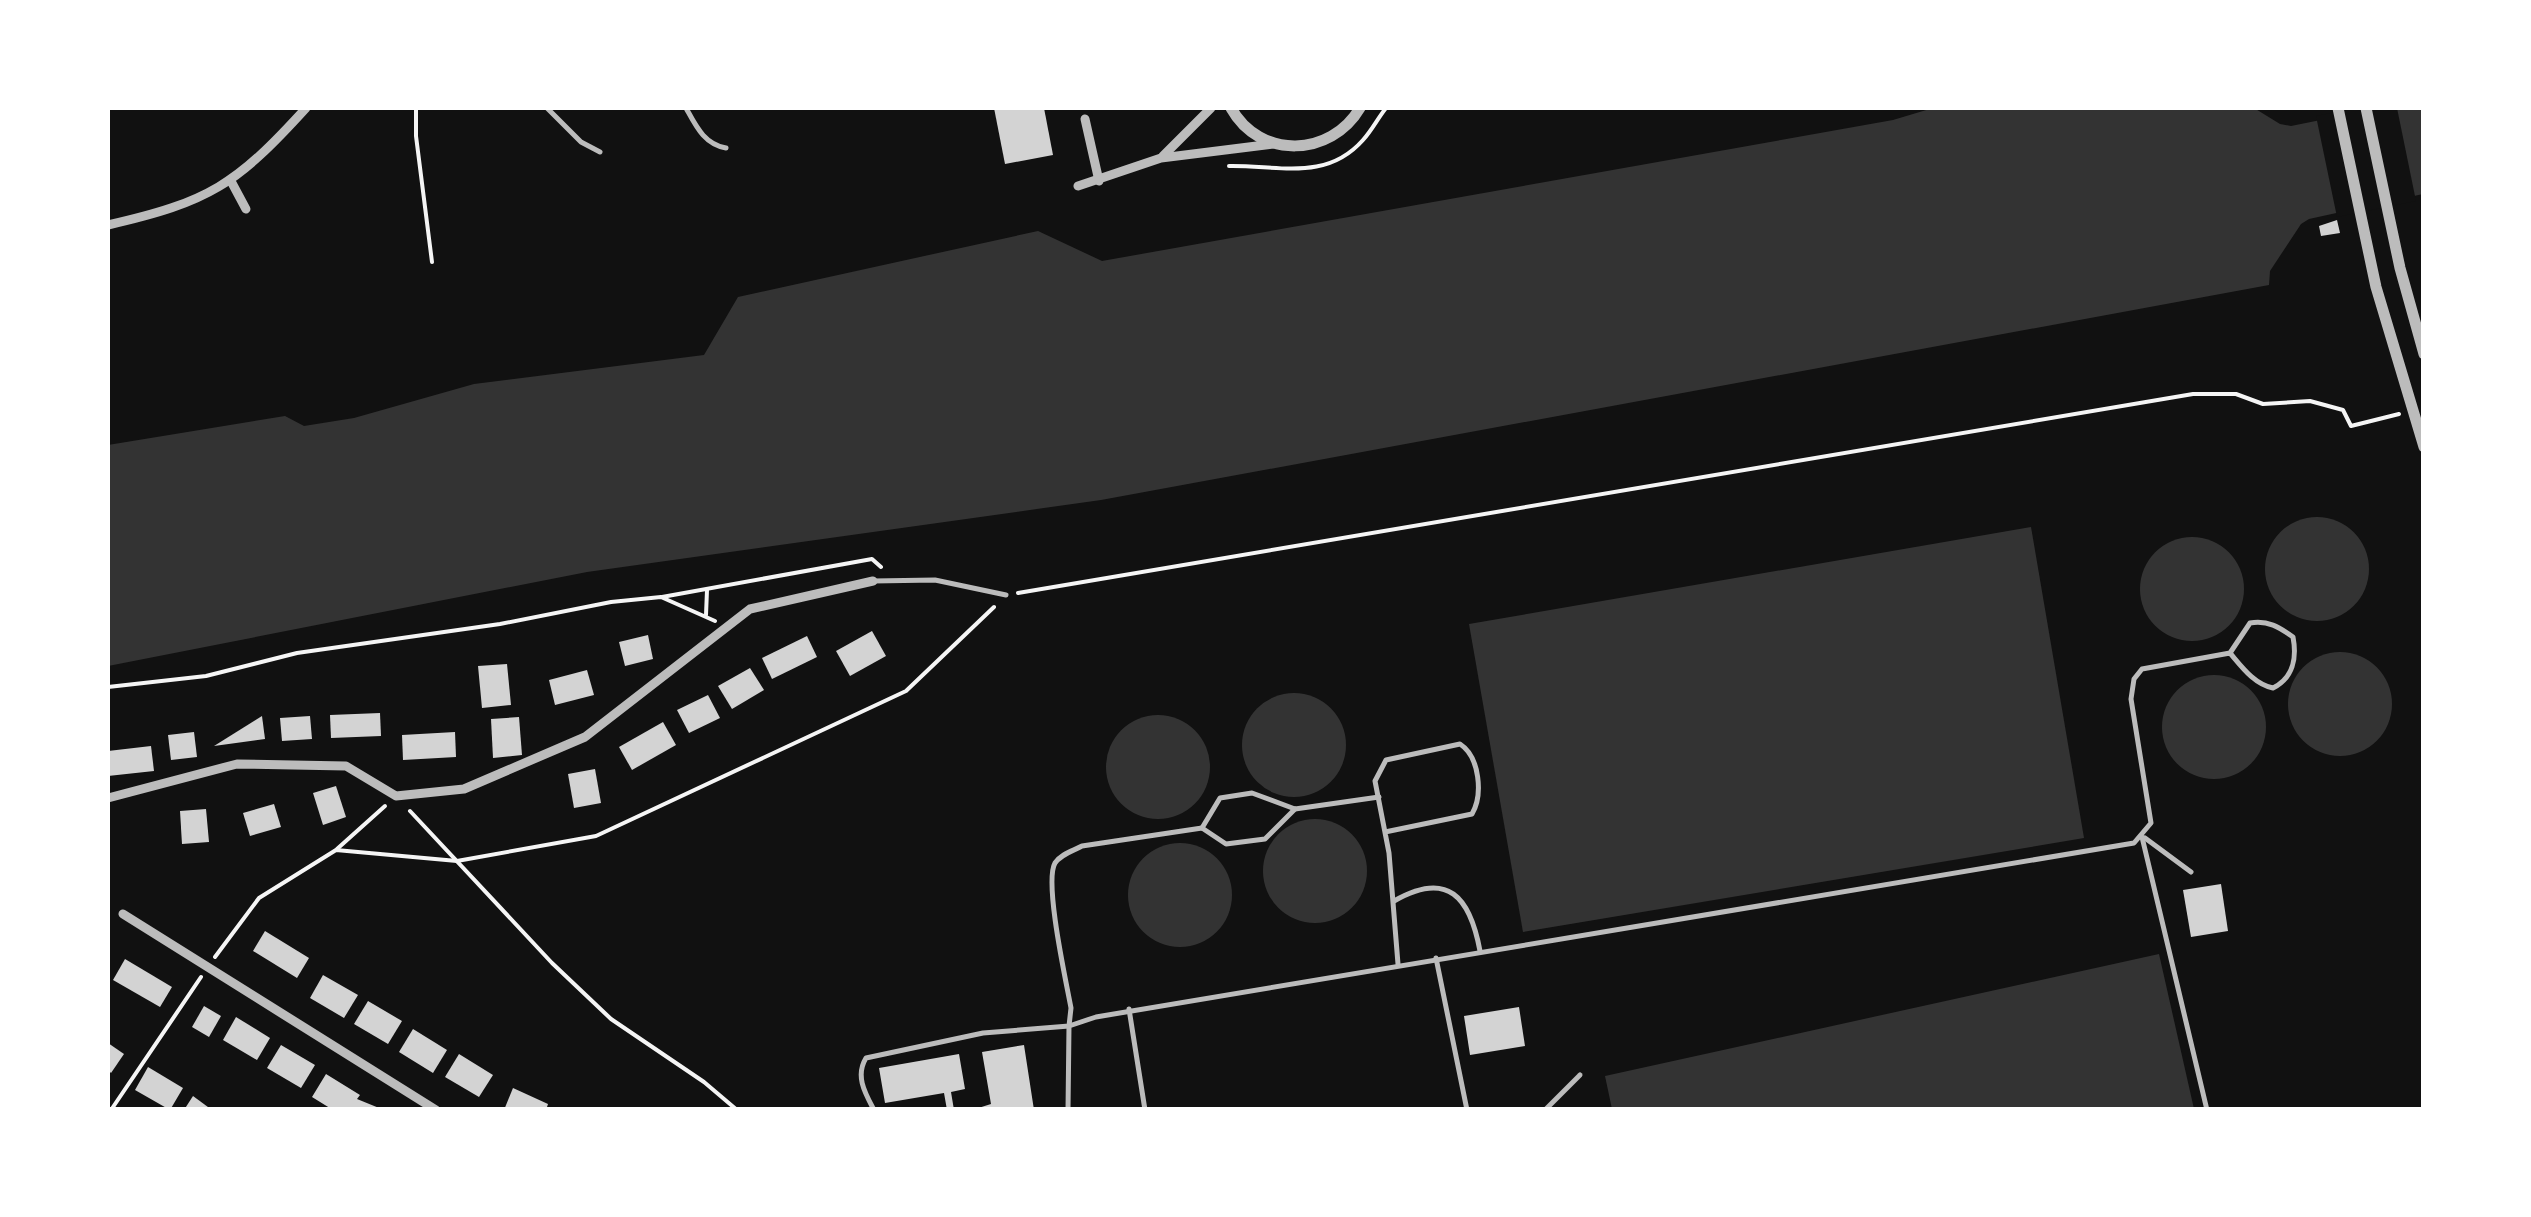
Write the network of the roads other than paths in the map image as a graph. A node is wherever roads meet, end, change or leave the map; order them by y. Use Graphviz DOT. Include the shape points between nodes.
graph roads {
  1 [pos="306,108"];
  2 [pos="547,108"];
  3 [pos="686,108"];
  4 [pos="1211,108"];
  5 [pos="1231,108"];
  6 [pos="1360,108"];
  7 [pos="2338,108"];
  8 [pos="2366,108"];
  9 [pos="1085,120"];
  10 [pos="1273,144"];
  11 [pos="726,148"];
  12 [pos="600,152"];
  13 [pos="1161,158"];
  14 [pos="1099,180"];
  15 [pos="231,181"];
  16 [pos="1078,186"];
  17 [pos="246,209"];
  18 [pos="108,225"];
  19 [pos="2424,354"];
  20 [pos="2424,448"];
  21 [pos="873,581"];
  22 [pos="1006,595"];
  23 [pos="2230,653"];
  24 [pos="1379,797"];
  25 [pos="108,798"];
  26 [pos="1295,809"];
  27 [pos="1202,828"];
  28 [pos="1385,832"];
  29 [pos="2142,837"];
  30 [pos="2191,872"];
  31 [pos="1394,901"];
  32 [pos="124,914"];
  33 [pos="1480,951"];
  34 [pos="1436,958"];
  35 [pos="1398,964"];
  36 [pos="1128,1009"];
  37 [pos="1069,1026"];
  38 [pos="1580,1074"];
  39 [pos="436,1110"];
  40 [pos="874,1110"];
  41 [pos="1068,1110"];
  42 [pos="1145,1110"];
  43 [pos="1467,1110"];
  44 [pos="1545,1110"];
  45 [pos="2207,1110"];
  1 -- 15 [label="street"];
  2 -- 12 [label="lane"];
  3 -- 11 [label="lane" via="704,137"];
  4 -- 13 [label="street"];
  5 -- 10 [label="street" via="1253,134"];
  6 -- 10 [label="street" via="1336,135 1317,144"];
  7 -- 20 [label="street" via="2376,288"];
  8 -- 19 [label="street"];
  9 -- 14 [label="street"];
  10 -- 13 [label="street"];
  13 -- 14 [label="street"];
  14 -- 16 [label="street"];
  15 -- 17 [label="street"];
  15 -- 18 [label="street" via="198,200"];
  21 -- 22 [label="lane" via="935,580"];
  21 -- 25 [label="street" via="750,609 585,738 464,789 396,796 346,766 237,764"];
  23 -- 23 [label="lane" via="2250,624 2262,621 2294,638 2297,655 2273,688 2250,676"];
  23 -- 29 [label="lane" via="2142,669 2134,679 2131,699 2151,806"];
  24 -- 26 [label="lane"];
  24 -- 28 [label="lane"];
  24 -- 28 [label="lane" via="1375,781 1386,760 1460,744 1472,757 1479,798 1472,814"];
  26 -- 27 [label="lane" via="1265,839 1226,844"];
  26 -- 27 [label="lane" via="1252,793 1220,798"];
  27 -- 37 [label="lane" via="1082,846 1056,862 1051,884"];
  28 -- 31 [label="lane"];
  29 -- 30 [label="lane"];
  29 -- 33 [label="lane"];
  29 -- 45 [label="lane"];
  31 -- 33 [label="lane" via="1422,887 1454,893 1466,903"];
  31 -- 35 [label="lane"];
  32 -- 39 [label="street"];
  33 -- 34 [label="lane"];
  34 -- 35 [label="lane"];
  34 -- 43 [label="lane"];
  35 -- 36 [label="lane"];
  36 -- 37 [label="lane"];
  36 -- 42 [label="lane"];
  37 -- 40 [label="lane" via="983,1033 866,1058 861,1086"];
  37 -- 41 [label="lane"];
  38 -- 44 [label="lane"];
}
